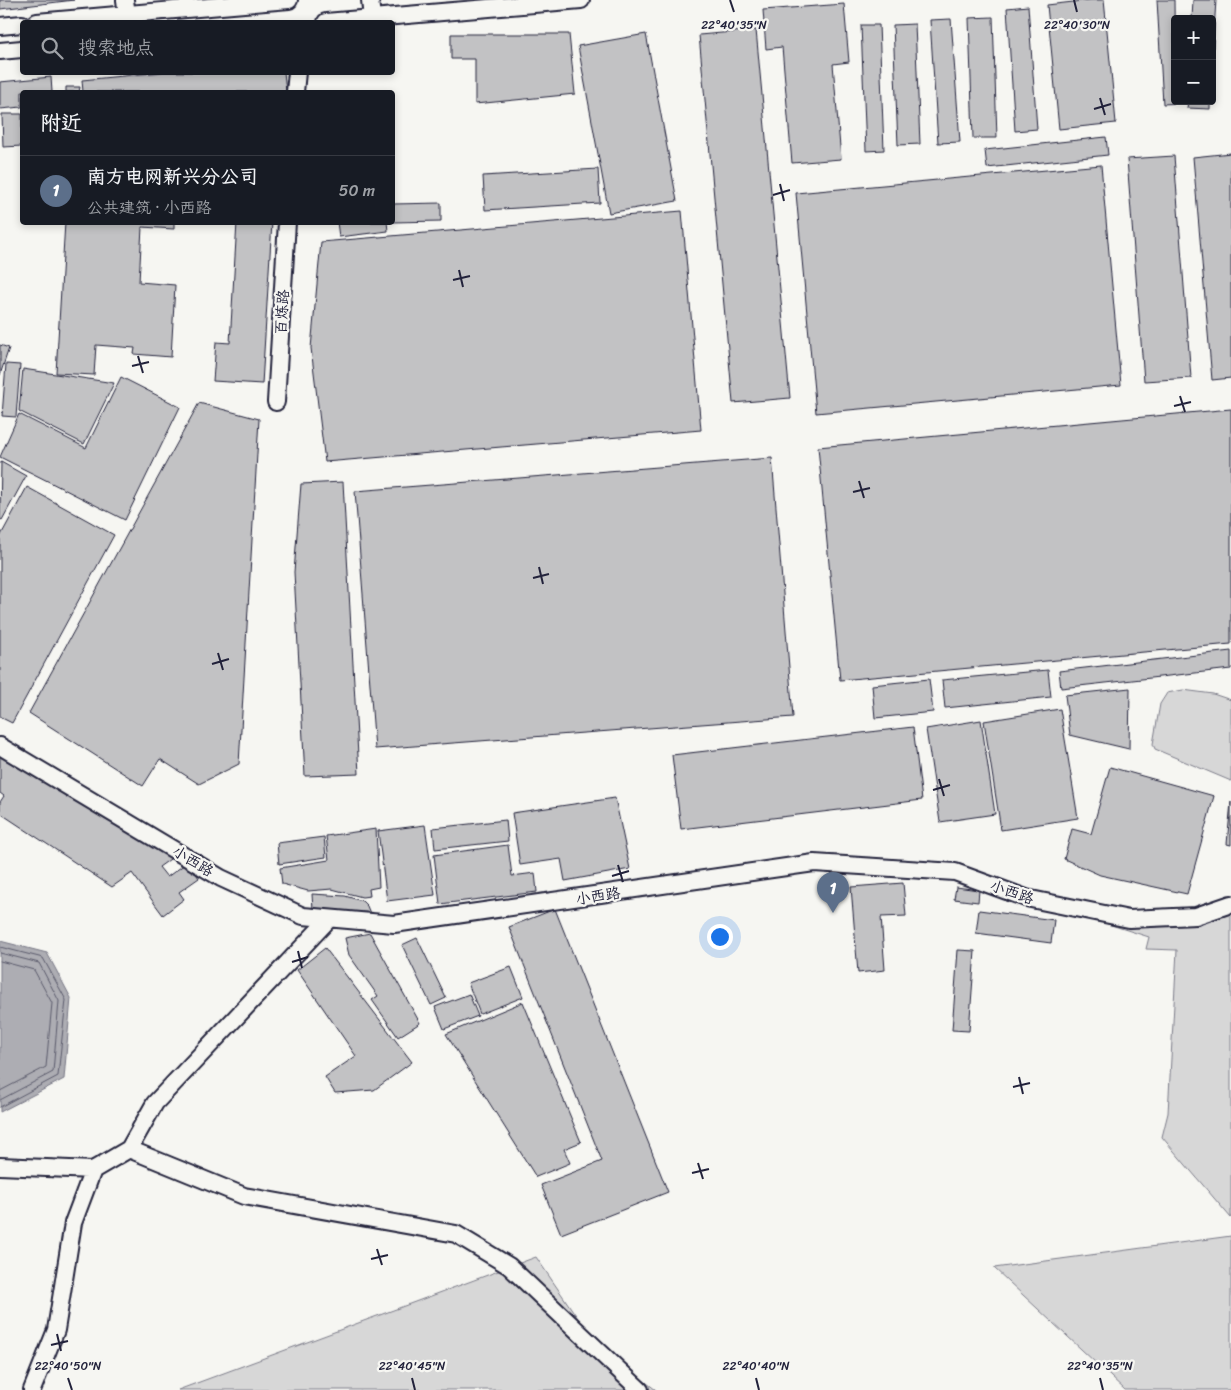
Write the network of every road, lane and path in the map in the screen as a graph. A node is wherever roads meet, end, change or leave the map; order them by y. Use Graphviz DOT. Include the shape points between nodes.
graph roads {
  1 [pos="289,0"];
  2 [pos="370,0"];
  3 [pos="581,0"];
  4 [pos="127,12"];
  5 [pos="372,18"];
  6 [pos="55,20"];
  7 [pos="349,20"];
  8 [pos="20,24"];
  9 [pos="0,26"];
  10 [pos="20,49"];
  11 [pos="0,51"];
  12 [pos="297,75"];
  13 [pos="296,90"];
  14 [pos="287,225"];
  15 [pos="276,402"];
  16 [pos="0,746"];
  17 [pos="1231,904"];
  18 [pos="329,919"];
  19 [pos="129,1149"];
  20 [pos="0,1166"];
  21 [pos="93,1170"];
  22 [pos="32,1390"];
  23 [pos="640,1390"];
  1 -- 4 [label="street"];
  2 -- 5 [label="street"];
  3 -- 5 [label="street" via="366,19"];
  4 -- 6 [label="street"];
  5 -- 7 [label="street"];
  8 -- 9 [label="street"];
  10 -- 11 [label="street"];
  12 -- 13 [label="street"];
  14 -- 15 [label="street, 百炼路"];
  16 -- 18 [label="street, 小西路" via="222,878 303,916"];
  17 -- 18 [label="street, 小西路" via="1196,916 1129,920 1026,898 955,872 814,863 394,924"];
  18 -- 19 [label="street" via="154,1103"];
  19 -- 21 [label="street"];
  19 -- 23 [label="street" via="244,1196 456,1234 509,1266"];
  20 -- 21 [label="street"];
  21 -- 22 [label="street" via="73,1224 56,1330"];
}
